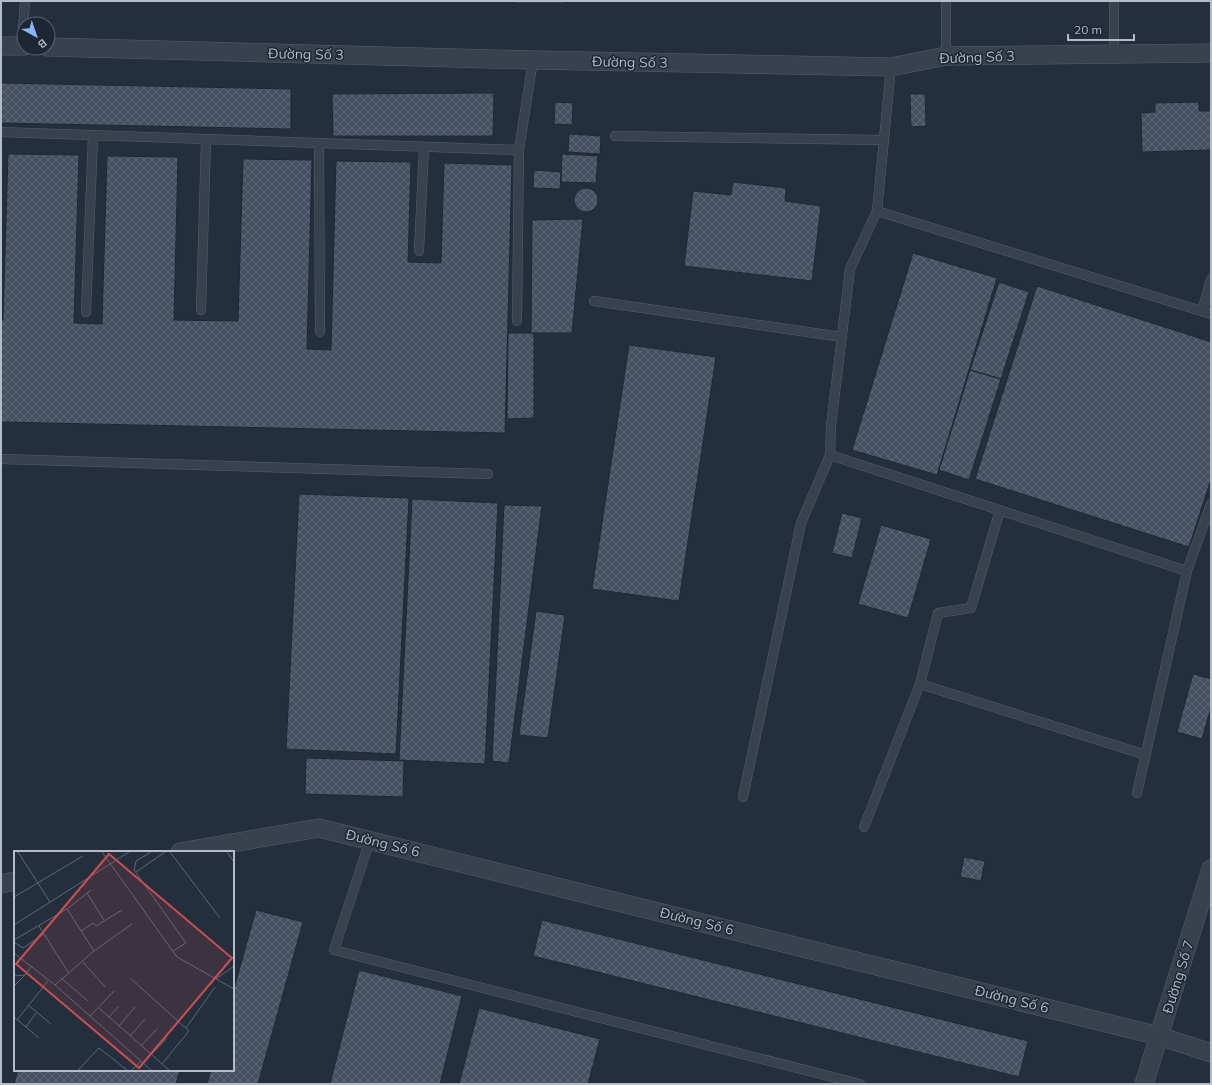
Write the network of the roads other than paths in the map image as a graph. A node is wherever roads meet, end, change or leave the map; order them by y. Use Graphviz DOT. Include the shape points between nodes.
graph roads {
  1 [pos="24,1"];
  2 [pos="946,1"];
  3 [pos="1114,1"];
  4 [pos="24,16"];
  5 [pos="1,46"];
  6 [pos="16,46"];
  7 [pos="56,47"];
  8 [pos="1211,53"];
  9 [pos="1114,54"];
  10 [pos="946,56"];
  11 [pos="533,60"];
  12 [pos="891,67"];
  13 [pos="1,132"];
  14 [pos="93,136"];
  15 [pos="615,136"];
  16 [pos="206,140"];
  17 [pos="884,140"];
  18 [pos="319,143"];
  19 [pos="424,147"];
  20 [pos="520,150"];
  21 [pos="877,210"];
  22 [pos="419,251"];
  23 [pos="1211,279"];
  24 [pos="594,301"];
  25 [pos="201,310"];
  26 [pos="1202,311"];
  27 [pos="86,312"];
  28 [pos="1211,314"];
  29 [pos="517,321"];
  30 [pos="320,332"];
  31 [pos="842,337"];
  32 [pos="830,455"];
  33 [pos="1,459"];
  34 [pos="488,474"];
  35 [pos="1211,504"];
  36 [pos="1000,510"];
  37 [pos="1187,571"];
  38 [pos="920,684"];
  39 [pos="1146,755"];
  40 [pos="1137,793"];
  41 [pos="743,797"];
  42 [pos="864,827"];
  43 [pos="370,840"];
  44 [pos="186,851"];
  45 [pos="1211,869"];
  46 [pos="14,881"];
  47 [pos="1,884"];
  48 [pos="1159,1036"];
  49 [pos="1211,1053"];
  50 [pos="860,1084"];
  51 [pos="1144,1084"];
  1 -- 4 [label="lane"];
  2 -- 10 [label="lane"];
  3 -- 9 [label="lane"];
  5 -- 6 [label="street"];
  7 -- 11 [label="street, Đường Số 3"];
  8 -- 9 [label="street, Đường Số 3"];
  9 -- 10 [label="street, Đường Số 3"];
  10 -- 12 [label="street, Đường Số 3"];
  11 -- 12 [label="street, Đường Số 3"];
  11 -- 20 [label="lane"];
  12 -- 17 [label="lane"];
  13 -- 14 [label="lane"];
  14 -- 16 [label="lane"];
  14 -- 27 [label="lane"];
  15 -- 17 [label="lane"];
  16 -- 18 [label="lane"];
  16 -- 25 [label="lane"];
  17 -- 21 [label="lane"];
  18 -- 19 [label="lane"];
  18 -- 30 [label="lane"];
  19 -- 20 [label="lane"];
  19 -- 22 [label="lane"];
  20 -- 29 [label="lane"];
  21 -- 26 [label="lane"];
  21 -- 31 [label="lane" via="850,269"];
  23 -- 26 [label="lane"];
  24 -- 31 [label="lane"];
  26 -- 28 [label="lane"];
  31 -- 32 [label="lane"];
  32 -- 36 [label="lane"];
  32 -- 41 [label="lane" via="801,523"];
  33 -- 34 [label="lane"];
  35 -- 37 [label="lane"];
  36 -- 37 [label="lane"];
  36 -- 38 [label="lane" via="971,608 938,613"];
  37 -- 39 [label="lane"];
  38 -- 39 [label="lane"];
  38 -- 42 [label="lane"];
  39 -- 40 [label="lane"];
  43 -- 44 [label="street, Đường Số 6" via="319,828"];
  43 -- 48 [label="street, Đường Số 6"];
  43 -- 50 [label="lane" via="334,950"];
  45 -- 48 [label="street, Đường Số 7"];
  46 -- 47 [label="street"];
  48 -- 49 [label="street, Đường Số 6"];
  48 -- 51 [label="street, Đường Số 7"];
}
